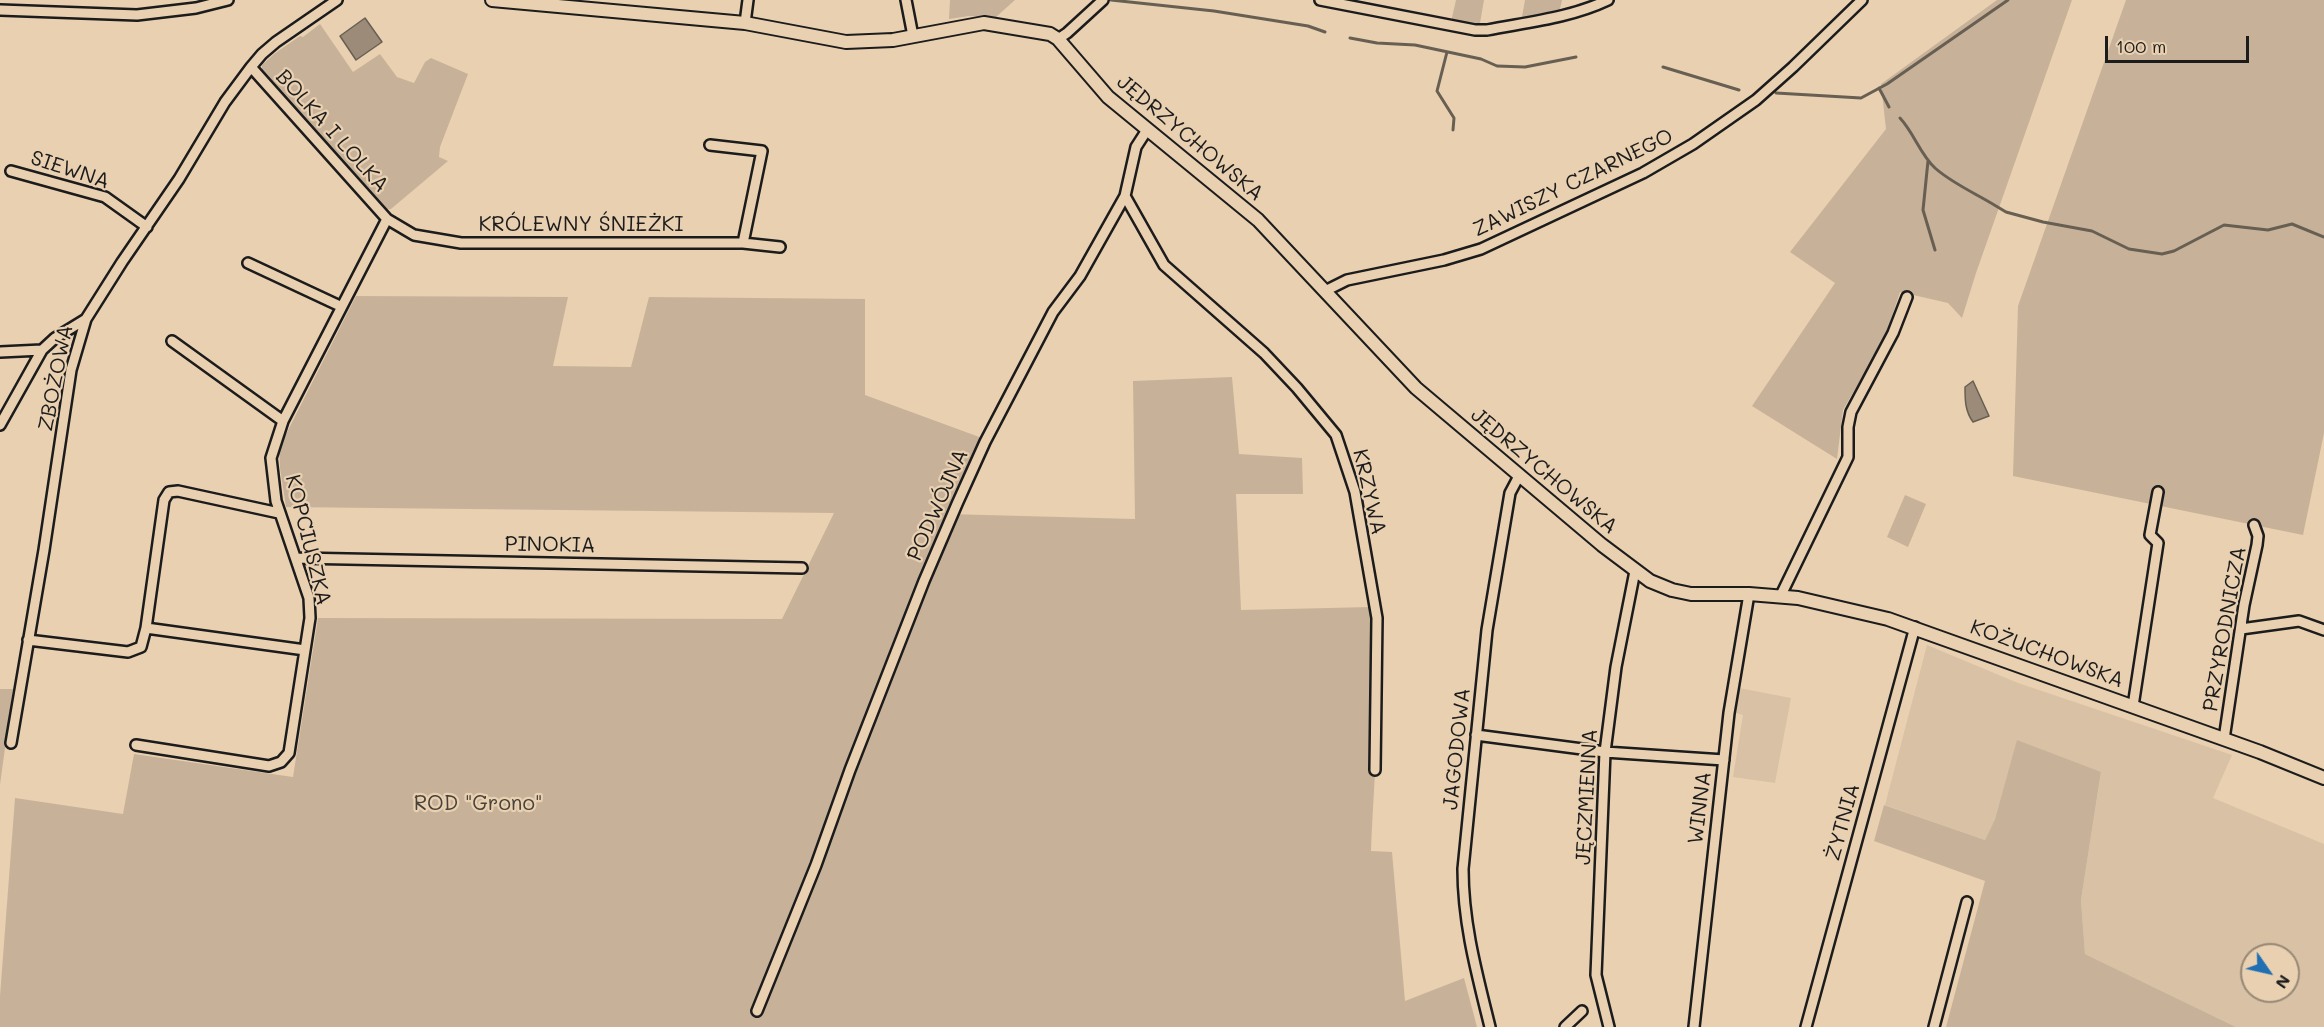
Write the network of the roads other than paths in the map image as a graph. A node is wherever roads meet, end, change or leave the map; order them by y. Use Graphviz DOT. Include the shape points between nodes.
graph roads {
  1 [pos="228,0"];
  2 [pos="336,0"];
  3 [pos="492,0"];
  4 [pos="748,0"];
  5 [pos="906,0"];
  6 [pos="1102,0"];
  7 [pos="1320,0"];
  8 [pos="1608,0"];
  9 [pos="1862,0"];
  10 [pos="0,10"];
  11 [pos="745,23"];
  12 [pos="913,36"];
  13 [pos="1058,39"];
  14 [pos="251,67"];
  15 [pos="1147,130"];
  16 [pos="710,145"];
  17 [pos="11,171"];
  18 [pos="1125,196"];
  19 [pos="387,219"];
  20 [pos="147,227"];
  21 [pos="742,243"];
  22 [pos="780,247"];
  23 [pos="248,263"];
  24 [pos="1325,291"];
  25 [pos="1907,297"];
  26 [pos="340,306"];
  27 [pos="86,319"];
  28 [pos="172,340"];
  29 [pos="42,350"];
  30 [pos="0,352"];
  31 [pos="283,421"];
  32 [pos="0,426"];
  33 [pos="1519,476"];
  34 [pos="2158,492"];
  35 [pos="279,513"];
  36 [pos="2254,525"];
  37 [pos="297,558"];
  38 [pos="802,568"];
  39 [pos="1635,571"];
  40 [pos="1749,594"];
  41 [pos="1781,595"];
  42 [pos="1915,627"];
  43 [pos="146,628"];
  44 [pos="2241,629"];
  45 [pos="2324,630"];
  46 [pos="28,640"];
  47 [pos="305,650"];
  48 [pos="2133,706"];
  49 [pos="1476,735"];
  50 [pos="2224,739"];
  51 [pos="11,743"];
  52 [pos="136,745"];
  53 [pos="1605,752"];
  54 [pos="1724,760"];
  55 [pos="1375,770"];
  56 [pos="2324,778"];
  57 [pos="1967,902"];
  58 [pos="757,1011"];
  59 [pos="1582,1011"];
  60 [pos="1490,1027"];
  61 [pos="1565,1027"];
  62 [pos="1609,1027"];
  63 [pos="1694,1027"];
  64 [pos="1806,1027"];
  65 [pos="1934,1027"];
  1 -- 10 [label="street" via="137,15"];
  2 -- 14 [label="street, ZBOŻOWA" via="276,42"];
  3 -- 11 [label="main road"];
  4 -- 11 [label="street"];
  5 -- 12 [label="street"];
  6 -- 13 [label="street"];
  7 -- 8 [label="street" via="1475,30 1561,16"];
  9 -- 24 [label="street, ZAWISZY CZARNEGO" via="1756,100 1643,173 1480,249 1347,280"];
  11 -- 12 [label="main road" via="840,42"];
  12 -- 13 [label="main road" via="984,23 1042,31"];
  13 -- 15 [label="main road, JĘDRZYCHOWSKA" via="1102,91"];
  14 -- 19 [label="street, BOLKA I LOLKA"];
  14 -- 20 [label="street, ZBOŻOWA"];
  15 -- 18 [label="street, PODWÓJNA" via="1136,147"];
  15 -- 24 [label="main road, JĘDRZYCHOWSKA" via="1258,219"];
  16 -- 21 [label="street" via="762,151"];
  17 -- 20 [label="street, SIEWNA" via="105,197"];
  18 -- 55 [label="street, KRZYWA" via="1164,265 1264,353 1336,435 1355,492 1377,618"];
  18 -- 58 [label="street, PODWÓJNA" via="1080,276 1053,312 957,504"];
  19 -- 21 [label="street, KRÓLEWNY ŚNIEŻKI" via="414,235 461,243"];
  19 -- 26 [label="street, KOPCIUSZKA"];
  20 -- 27 [label="street, ZBOŻOWA"];
  21 -- 22 [label="street, KRÓLEWNY ŚNIEŻKI"];
  23 -- 26 [label="street"];
  24 -- 33 [label="main road, JĘDRZYCHOWSKA" via="1403,375"];
  25 -- 41 [label="street" via="1893,333 1851,412 1848,457"];
  26 -- 31 [label="street, KOPCIUSZKA"];
  27 -- 29 [label="street"];
  27 -- 46 [label="street, ZBOŻOWA" via="71,370"];
  28 -- 31 [label="street"];
  29 -- 30 [label="street"];
  29 -- 32 [label="street"];
  31 -- 35 [label="street, KOPCIUSZKA" via="271,458"];
  33 -- 39 [label="main road, JĘDRZYCHOWSKA"];
  33 -- 49 [label="street, JAGODOWA" via="1510,493"];
  34 -- 48 [label="street" via="2150,535 2158,543"];
  35 -- 37 [label="street, KOPCIUSZKA"];
  35 -- 43 [label="street" via="173,491 166,495"];
  36 -- 44 [label="street, PRZYRODNICZA" via="2258,536"];
  37 -- 38 [label="street, PINOKIA"];
  37 -- 47 [label="street, KOPCIUSZKA" via="309,598"];
  39 -- 40 [label="main road, JĘDRZYCHOWSKA" via="1662,587 1682,593"];
  39 -- 53 [label="street, JĘCZMIENNA" via="1616,667"];
  40 -- 41 [label="main road, KOŻUCHOWSKA"];
  40 -- 54 [label="street, WINNA"];
  41 -- 42 [label="main road, KOŻUCHOWSKA" via="1828,603"];
  42 -- 48 [label="main road, KOŻUCHOWSKA"];
  42 -- 64 [label="street, ŻYTNIA"];
  43 -- 46 [label="street" via="141,647 128,652"];
  43 -- 47 [label="street"];
  44 -- 45 [label="street" via="2300,621"];
  44 -- 50 [label="street, PRZYRODNICZA"];
  46 -- 51 [label="street, ZBOŻOWA"];
  47 -- 52 [label="street, KOPCIUSZKA" via="289,753 281,762 269,766"];
  48 -- 50 [label="main road, KOŻUCHOWSKA"];
  49 -- 53 [label="street"];
  49 -- 60 [label="street, JAGODOWA" via="1463,892 1468,941"];
  50 -- 56 [label="main road, KOŻUCHOWSKA"];
  53 -- 54 [label="street"];
  53 -- 62 [label="street, JĘCZMIENNA" via="1596,975"];
  54 -- 63 [label="street, WINNA"];
  57 -- 65 [label="street"];
  59 -- 61 [label="street"];
}
